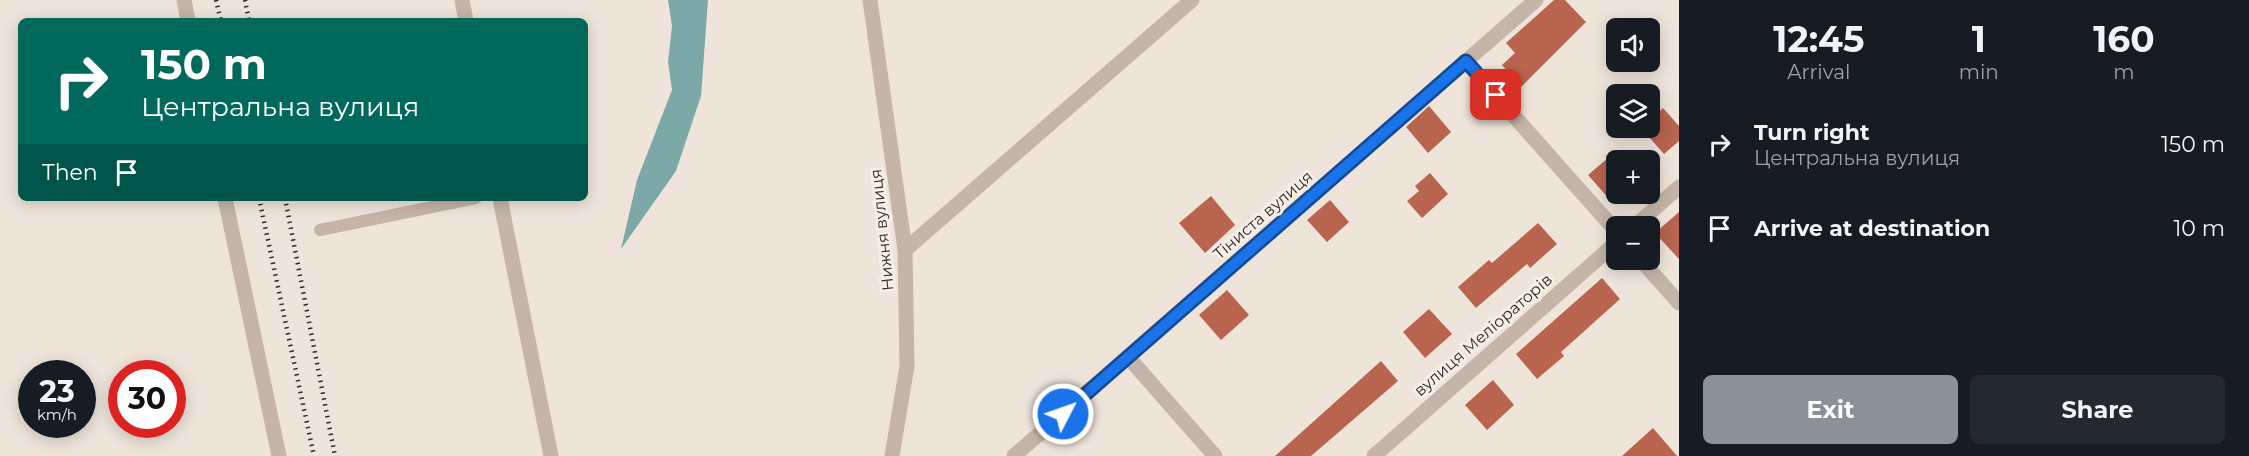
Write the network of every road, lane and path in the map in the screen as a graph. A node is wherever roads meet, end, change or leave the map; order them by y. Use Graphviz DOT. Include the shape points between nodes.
graph roads {
  1 [pos="184,0"];
  2 [pos="462,0"];
  3 [pos="870,0"];
  4 [pos="1192,0"];
  5 [pos="1536,0"];
  6 [pos="187,18"];
  7 [pos="465,18"];
  8 [pos="1466,61"];
  9 [pos="1679,188"];
  10 [pos="226,201"];
  11 [pos="461,201"];
  12 [pos="501,201"];
  13 [pos="1647,216"];
  14 [pos="1606,220"];
  15 [pos="320,230"];
  16 [pos="905,250"];
  17 [pos="1606,252"];
  18 [pos="1650,270"];
  19 [pos="1679,303"];
  20 [pos="1128,357"];
  21 [pos="279,456"];
  22 [pos="551,456"];
  23 [pos="892,456"];
  24 [pos="1014,456"];
  25 [pos="1215,456"];
  26 [pos="1374,456"];
  1 -- 6 [label="street"];
  2 -- 7 [label="street"];
  3 -- 16 [label="street, Нижня вулиця"];
  4 -- 16 [label="street"];
  5 -- 8 [label="street, Тіниста вулиця"];
  8 -- 14 [label="street"];
  8 -- 20 [label="street, Тіниста вулиця"];
  9 -- 13 [label="street"];
  10 -- 21 [label="street"];
  11 -- 15 [label="lane"];
  12 -- 22 [label="street"];
  16 -- 23 [label="street, Нижня вулиця" via="907,366"];
  17 -- 26 [label="street, вулиця Меліораторів"];
  18 -- 19 [label="street"];
  20 -- 24 [label="street, Тіниста вулиця"];
  20 -- 25 [label="street"];
}
